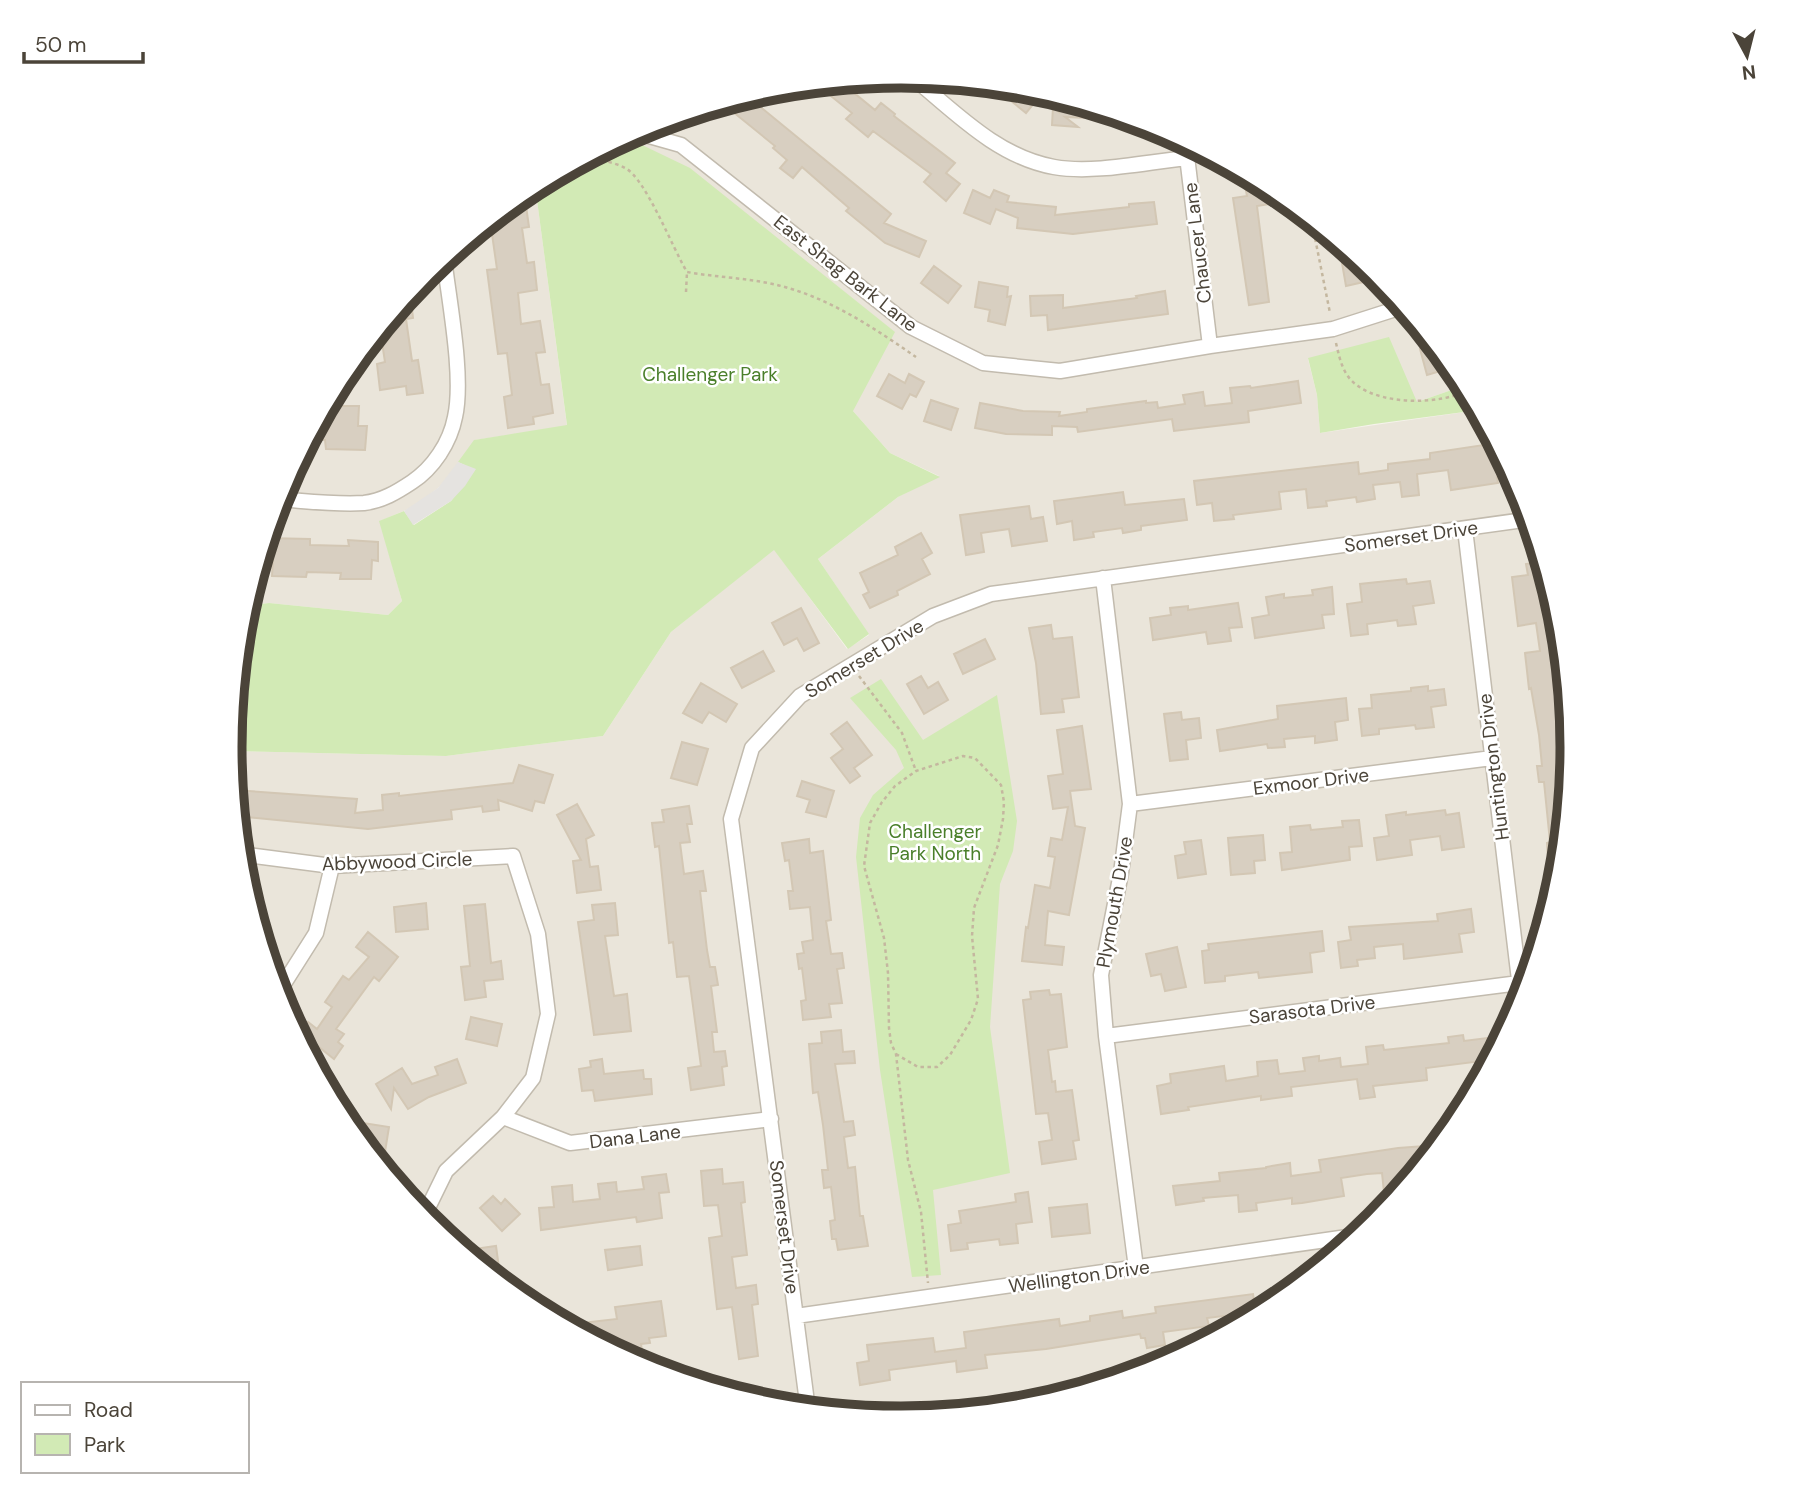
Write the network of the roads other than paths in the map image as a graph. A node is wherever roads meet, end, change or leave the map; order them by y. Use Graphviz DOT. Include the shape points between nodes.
graph roads {
  1 [pos="926,89"];
  2 [pos="652,137"];
  3 [pos="1186,153"];
  4 [pos="1187,158"];
  5 [pos="445,271"];
  6 [pos="1395,309"];
  7 [pos="1210,346"];
  8 [pos="290,500"];
  9 [pos="1521,521"];
  10 [pos="1465,529"];
  11 [pos="1103,578"];
  12 [pos="1492,758"];
  13 [pos="1130,804"];
  14 [pos="252,856"];
  15 [pos="332,866"];
  16 [pos="1519,979"];
  17 [pos="285,981"];
  18 [pos="1517,983"];
  19 [pos="1106,1036"];
  20 [pos="503,1117"];
  21 [pos="771,1119"];
  22 [pos="429,1206"];
  23 [pos="1343,1237"];
  24 [pos="1136,1268"];
  25 [pos="796,1316"];
  26 [pos="807,1400"];
  1 -- 4 [label="street" via="978,132 1033,162 1090,168"];
  2 -- 7 [label="street, East Shag Bark Lane" via="681,145 911,327 983,363 1060,371"];
  3 -- 4 [label="street, Chaucer Lane"];
  4 -- 7 [label="street, Chaucer Lane"];
  5 -- 8 [label="street" via="457,399 455,418 439,455 426,473 385,498 364,503"];
  6 -- 7 [label="street, East Shag Bark Lane" via="1333,329"];
  9 -- 10 [label="street, Somerset Drive"];
  10 -- 11 [label="street, Somerset Drive"];
  10 -- 12 [label="street, Huntington Drive"];
  11 -- 13 [label="street, Plymouth Drive"];
  11 -- 21 [label="street, Somerset Drive" via="991,594 933,616 800,695 752,748 731,819"];
  12 -- 13 [label="street, Exmoor Drive"];
  12 -- 16 [label="street, Huntington Drive"];
  13 -- 19 [label="street, Plymouth Drive" via="1101,975"];
  14 -- 15 [label="street, Abbywood Circle"];
  15 -- 17 [label="street" via="316,933"];
  15 -- 20 [label="street, Abbywood Circle" via="513,856 538,934 548,1014 533,1078"];
  18 -- 19 [label="street, Sarasota Drive"];
  19 -- 24 [label="street, Plymouth Drive"];
  20 -- 21 [label="street, Dana Lane" via="570,1143"];
  20 -- 22 [label="street" via="446,1171"];
  21 -- 25 [label="street, Somerset Drive"];
  23 -- 24 [label="street, Wellington Drive"];
  24 -- 25 [label="street, Wellington Drive"];
  25 -- 26 [label="street, Somerset Drive"];
}
